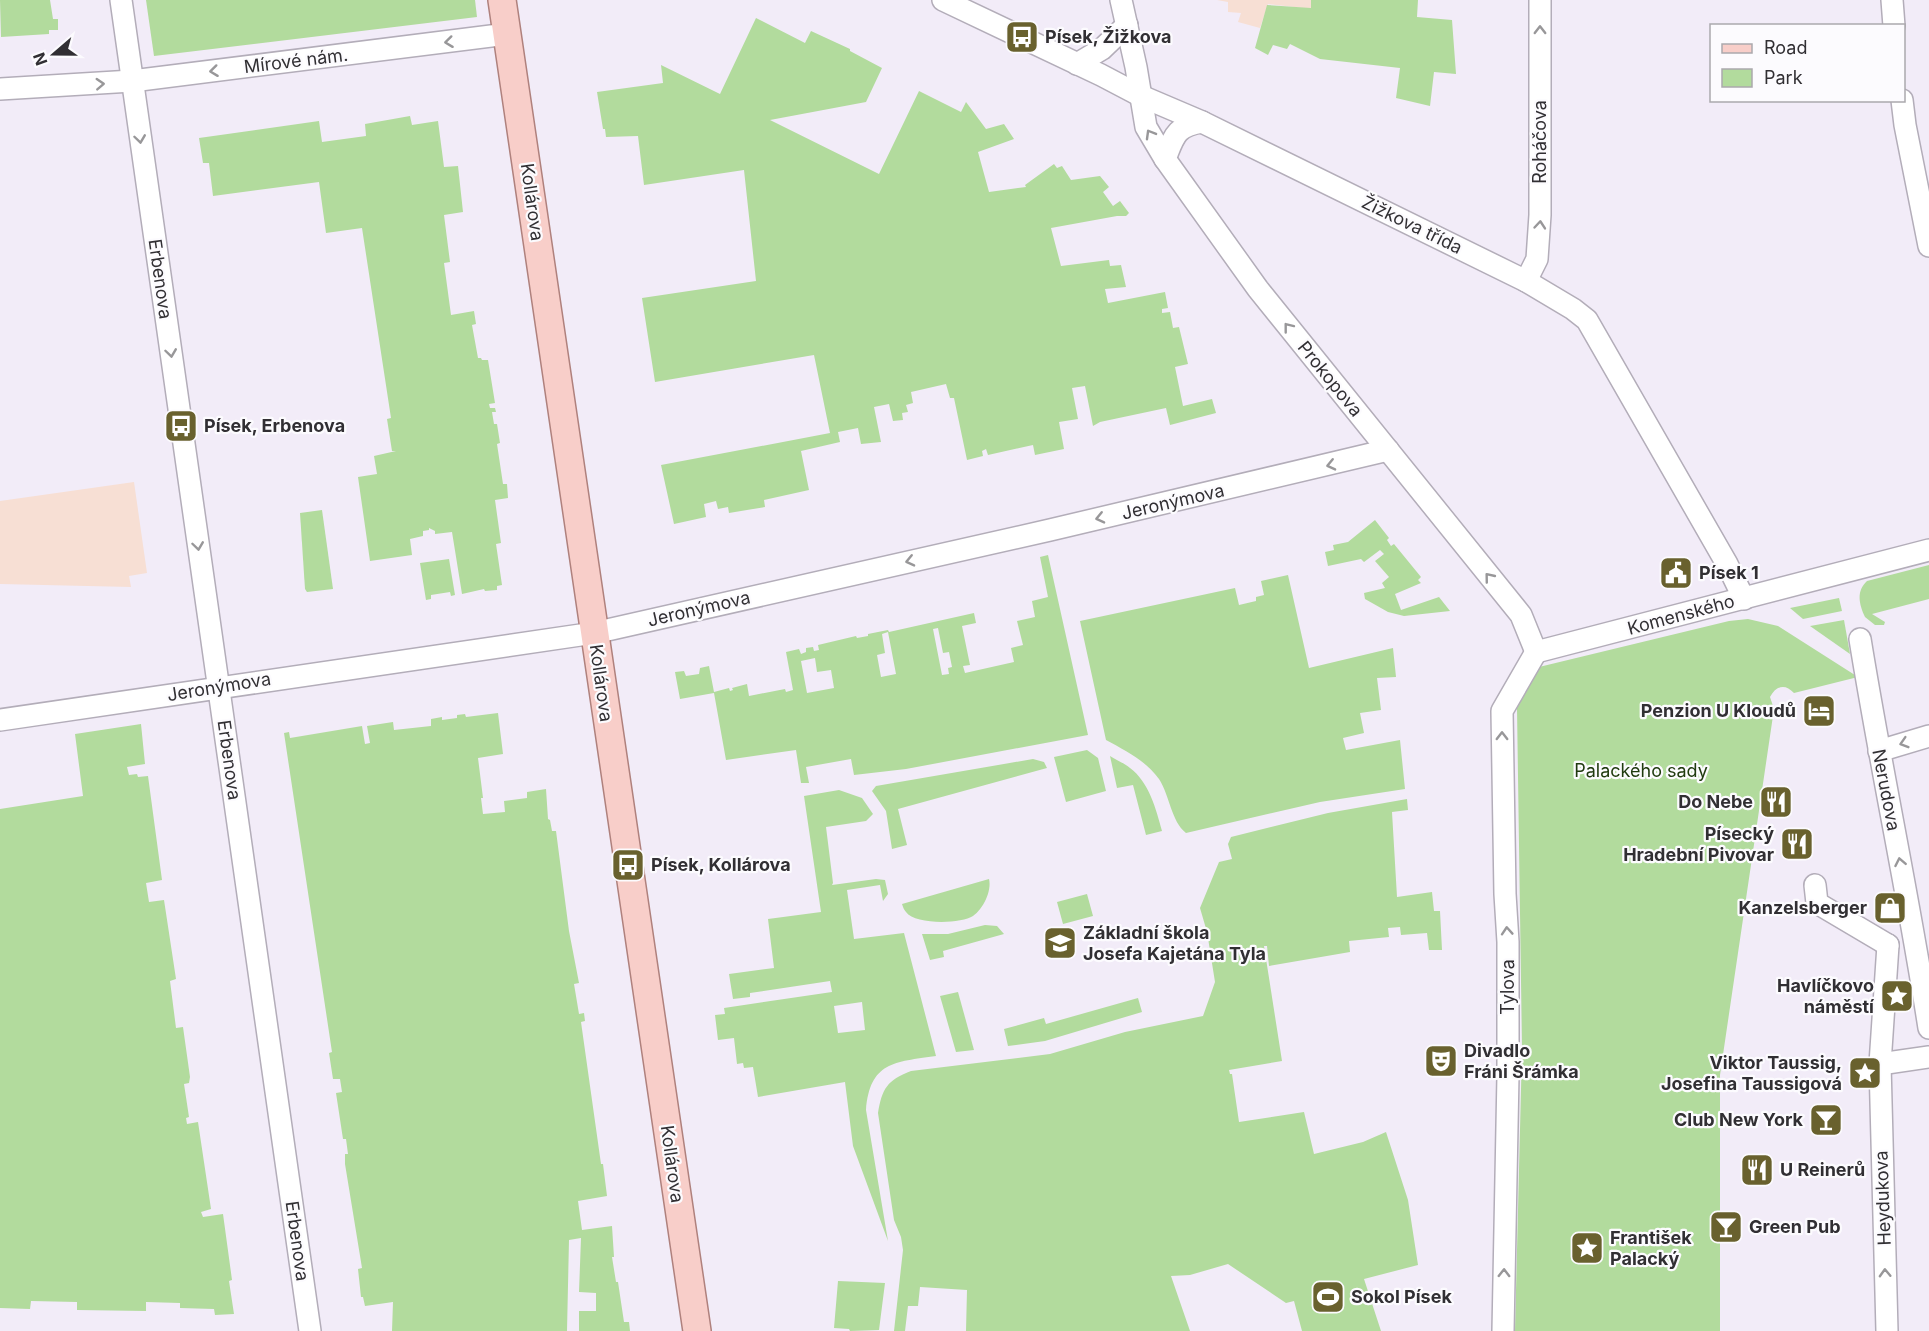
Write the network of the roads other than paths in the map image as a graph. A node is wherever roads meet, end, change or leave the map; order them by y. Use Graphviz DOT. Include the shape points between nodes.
graph roads {
  1 [pos="121,0"];
  2 [pos="502,0"];
  3 [pos="943,0"];
  4 [pos="1121,0"];
  5 [pos="1540,0"];
  6 [pos="1892,0"];
  7 [pos="1894,24"];
  8 [pos="1127,25"];
  9 [pos="507,34"];
  10 [pos="1077,64"];
  11 [pos="132,81"];
  12 [pos="0,89"];
  13 [pos="1141,96"];
  14 [pos="1902,102"];
  15 [pos="1202,122"];
  16 [pos="1166,159"];
  17 [pos="1929,246"];
  18 [pos="1526,281"];
  19 [pos="1388,450"];
  20 [pos="1929,550"];
  21 [pos="1744,599"];
  22 [pos="594,633"];
  23 [pos="1860,639"];
  24 [pos="1536,652"];
  25 [pos="219,687"];
  26 [pos="0,720"];
  27 [pos="1929,736"];
  28 [pos="1879,751"];
  29 [pos="1815,885"];
  30 [pos="1922,939"];
  31 [pos="1888,945"];
  32 [pos="1929,1028"];
  33 [pos="1929,1058"];
  34 [pos="1880,1064"];
  35 [pos="310,1331"];
  36 [pos="697,1331"];
  37 [pos="1503,1331"];
  38 [pos="1887,1331"];
  1 -- 11 [label="street"];
  2 -- 9 [label="main road"];
  3 -- 10 [label="street, Žižkova třída"];
  4 -- 8 [label="street, Prokopova"];
  18 -- 5 [label="street, Roháčova, one-way" via="1537,259 1540,215"];
  6 -- 7 [label="street"];
  8 -- 10 [label="street" via="1102,49"];
  8 -- 13 [label="street, Prokopova"];
  9 -- 11 [label="street, Mírové nám., one-way"];
  9 -- 22 [label="main road, Kollárova"];
  10 -- 13 [label="street, Žižkova třída"];
  12 -- 11 [label="street, Mírové nám., one-way"];
  11 -- 25 [label="street, Erbenova, one-way"];
  13 -- 15 [label="street, Žižkova třída"];
  16 -- 13 [label="street, Prokopova, one-way" via="1146,127"];
  14 -- 17 [label="street"];
  15 -- 16 [label="street" via="1190,123 1176,133"];
  15 -- 18 [label="street, Žižkova třída"];
  19 -- 16 [label="street, Prokopova, one-way" via="1258,289"];
  18 -- 21 [label="street, Žižkova třída" via="1587,320"];
  19 -- 22 [label="street, Jeronýmova, one-way"];
  24 -- 19 [label="street, Prokopova, one-way" via="1521,615"];
  20 -- 21 [label="street, Komenského"];
  21 -- 24 [label="street, Komenského"];
  22 -- 25 [label="street, Jeronýmova"];
  22 -- 36 [label="main road, Kollárova"];
  23 -- 28 [label="street, Nerudova"];
  37 -- 24 [label="street, Tylova, one-way" via="1508,942 1502,711"];
  25 -- 26 [label="street, Jeronýmova"];
  25 -- 35 [label="street, Erbenova"];
  27 -- 28 [label="street, one-way"];
  30 -- 28 [label="street, Nerudova, one-way"];
  29 -- 31 [label="street" via="1817,903"];
  30 -- 31 [label="street"];
  30 -- 32 [label="street"];
  31 -- 34 [label="street"];
  33 -- 34 [label="street"];
  38 -- 34 [label="street, Heydukova, one-way"];
}
